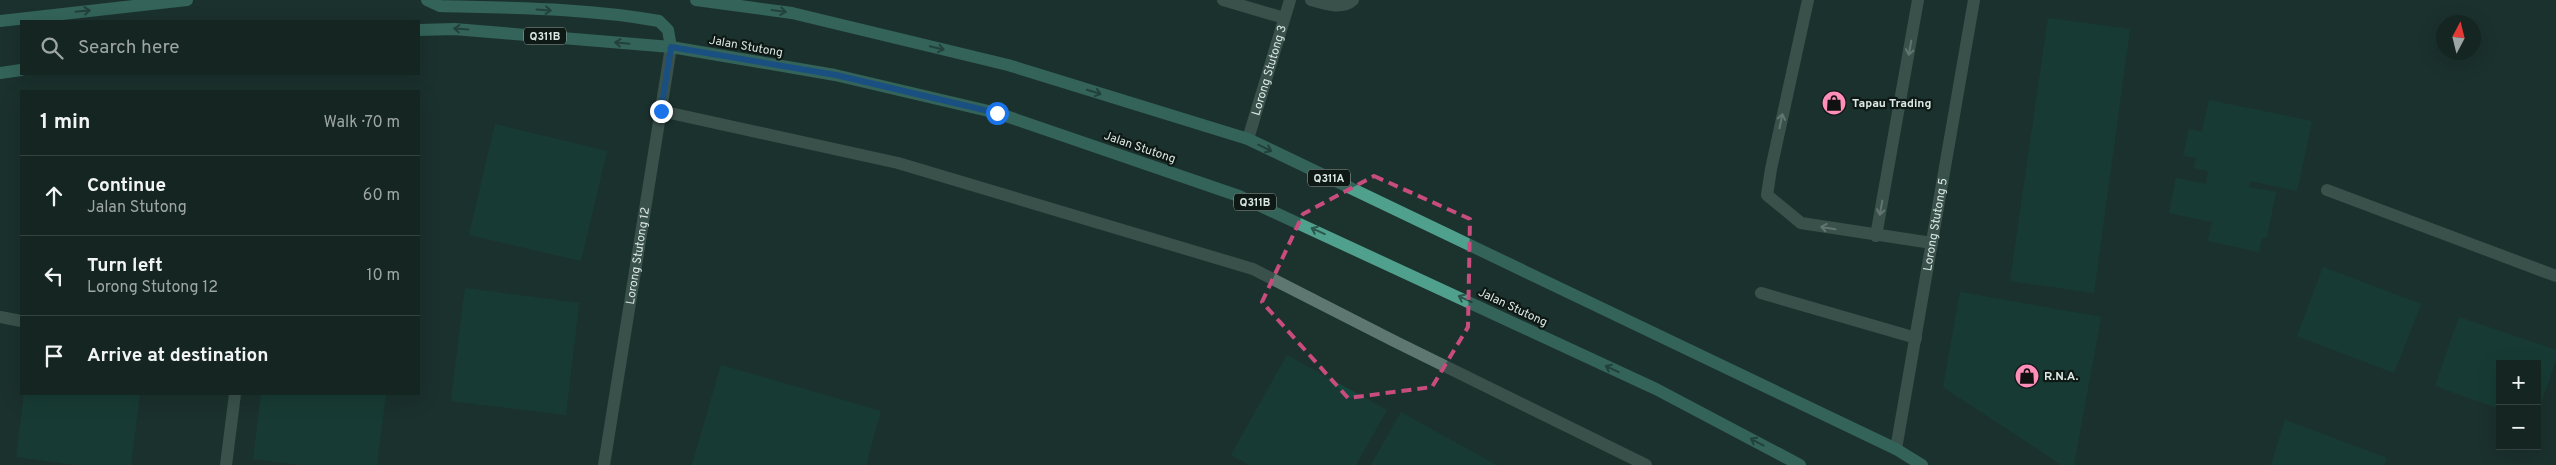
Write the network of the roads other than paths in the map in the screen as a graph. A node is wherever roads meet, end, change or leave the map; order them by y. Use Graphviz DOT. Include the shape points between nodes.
graph roads {
  1 [pos="187,0"];
  2 [pos="427,0"];
  3 [pos="696,0"];
  4 [pos="1223,0"];
  5 [pos="1290,0"];
  6 [pos="1311,0"];
  7 [pos="1353,0"];
  8 [pos="1808,0"];
  9 [pos="1918,0"];
  10 [pos="1974,0"];
  11 [pos="155,2"];
  12 [pos="1284,18"];
  13 [pos="0,21"];
  14 [pos="420,30"];
  15 [pos="671,47"];
  16 [pos="20,70"];
  17 [pos="0,73"];
  18 [pos="661,111"];
  19 [pos="1248,139"];
  20 [pos="2327,190"];
  21 [pos="1876,236"];
  22 [pos="1932,243"];
  23 [pos="2556,276"];
  24 [pos="1761,292"];
  25 [pos="0,317"];
  26 [pos="20,321"];
  27 [pos="1916,338"];
  28 [pos="235,395"];
  29 [pos="1896,449"];
  30 [pos="226,465"];
  31 [pos="604,465"];
  32 [pos="1646,465"];
  33 [pos="1800,465"];
  34 [pos="1922,465"];
  1 -- 11 [label="main road"];
  2 -- 15 [label="main road, one-way" via="440,6 599,13 659,21 668,30"];
  3 -- 19 [label="main road, Q311A, one-way" via="792,13 1008,66"];
  4 -- 12 [label="street"];
  5 -- 12 [label="street, Lorong Stutong 3"];
  6 -- 7 [label="street" via="1328,5 1348,4"];
  21 -- 8 [label="street, one-way" via="1801,223 1767,195"];
  9 -- 21 [label="street, one-way"];
  10 -- 22 [label="street, Lorong Stutong 5"];
  13 -- 11 [label="main road, one-way"];
  12 -- 19 [label="street, Lorong Stutong 3"];
  15 -- 14 [label="main road, Jalan Stutong / Q311B, one-way" via="454,28"];
  15 -- 18 [label="street, Lorong Stutong 12"];
  33 -- 15 [label="main road, Jalan Stutong / Q311B, one-way" via="1656,389 1239,196 997,113 836,75"];
  16 -- 17 [label="main road"];
  18 -- 31 [label="street, Lorong Stutong 12"];
  18 -- 32 [label="street" via="898,163 1253,268"];
  19 -- 29 [label="main road, Q311A, one-way"];
  20 -- 23 [label="street"];
  21 -- 22 [label="street"];
  22 -- 27 [label="street, Lorong Stutong 5"];
  24 -- 27 [label="street"];
  25 -- 26 [label="street"];
  27 -- 29 [label="street, Lorong Stutong 5"];
  28 -- 30 [label="street"];
  29 -- 34 [label="main road, Q311A"];
}
